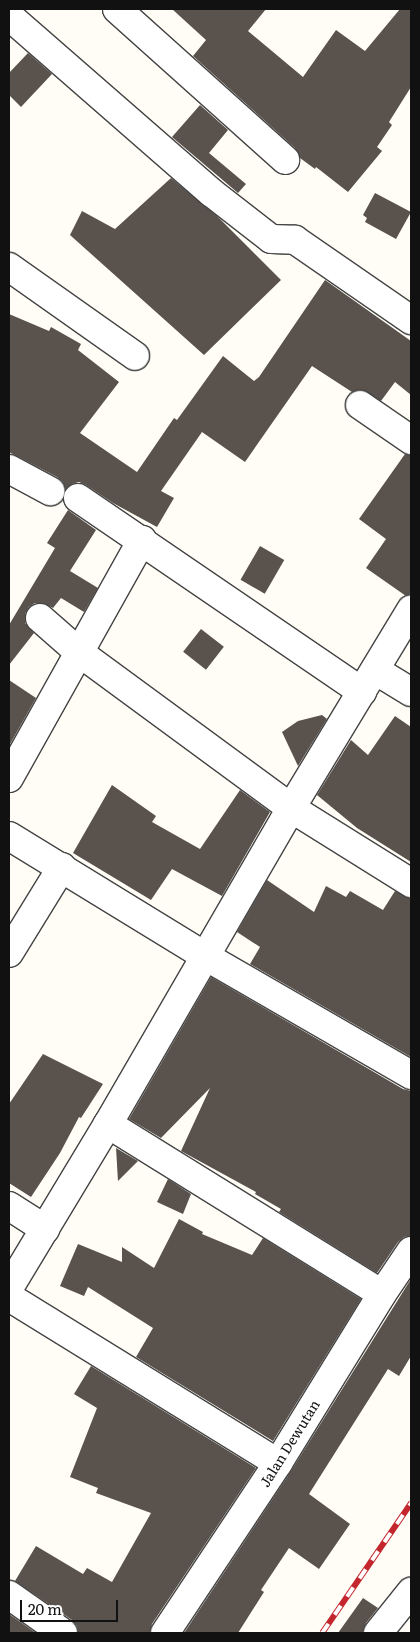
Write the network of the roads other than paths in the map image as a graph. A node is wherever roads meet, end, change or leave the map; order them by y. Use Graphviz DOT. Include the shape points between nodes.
graph roads {
  1 [pos="117,9"];
  2 [pos="9,16"];
  3 [pos="285,160"];
  4 [pos="9,267"];
  5 [pos="411,320"];
  6 [pos="136,356"];
  7 [pos="360,405"];
  8 [pos="411,440"];
  9 [pos="9,469"];
  10 [pos="50,492"];
  11 [pos="78,498"];
  12 [pos="142,540"];
  13 [pos="411,610"];
  14 [pos="40,618"];
  15 [pos="80,652"];
  16 [pos="368,681"];
  17 [pos="411,692"];
  18 [pos="9,778"];
  19 [pos="291,808"];
  20 [pos="9,836"];
  21 [pos="62,867"];
  22 [pos="411,883"];
  23 [pos="9,953"];
  24 [pos="206,956"];
  25 [pos="411,1075"];
  26 [pos="108,1124"];
  27 [pos="9,1206"];
  28 [pos="45,1229"];
  29 [pos="411,1252"];
  30 [pos="9,1288"];
  31 [pos="382,1294"];
  32 [pos="9,1297"];
  33 [pos="278,1463"];
  34 [pos="411,1592"];
  35 [pos="9,1595"];
  36 [pos="63,1633"];
  37 [pos="165,1633"];
  38 [pos="378,1633"];
  1 -- 3 [label="street"];
  2 -- 5 [label="street" via="271,239 295,240"];
  4 -- 6 [label="street"];
  7 -- 8 [label="street"];
  9 -- 10 [label="street"];
  11 -- 12 [label="street"];
  12 -- 15 [label="street"];
  12 -- 16 [label="street"];
  13 -- 16 [label="street"];
  14 -- 15 [label="street"];
  15 -- 18 [label="street"];
  15 -- 19 [label="street"];
  16 -- 17 [label="street"];
  16 -- 19 [label="street"];
  19 -- 22 [label="street"];
  19 -- 24 [label="street"];
  20 -- 21 [label="street"];
  21 -- 23 [label="street"];
  21 -- 24 [label="street"];
  24 -- 25 [label="street"];
  24 -- 26 [label="street"];
  26 -- 28 [label="street"];
  26 -- 31 [label="street"];
  27 -- 28 [label="street"];
  28 -- 30 [label="street"];
  29 -- 31 [label="street, Jalan Dewutan"];
  31 -- 33 [label="street, Jalan Dewutan"];
  32 -- 33 [label="street"];
  33 -- 37 [label="street, Jalan Dewutan"];
  34 -- 38 [label="street"];
  35 -- 36 [label="street"];
}
